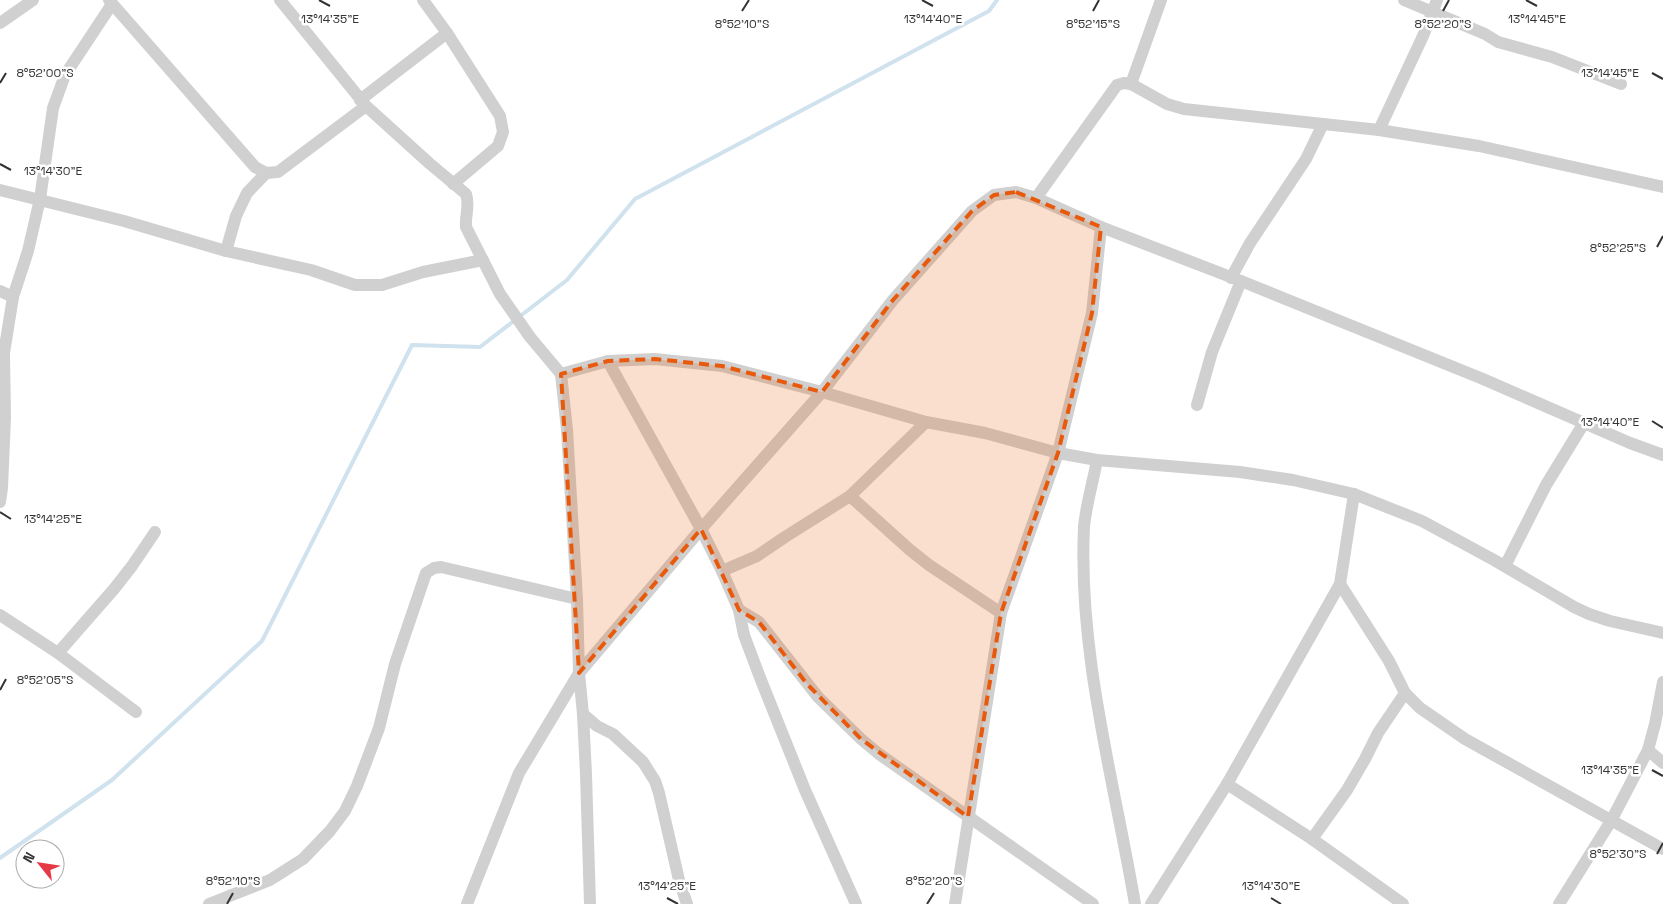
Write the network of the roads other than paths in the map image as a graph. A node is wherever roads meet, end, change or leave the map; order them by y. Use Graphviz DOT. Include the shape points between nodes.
graph roads {
  1 [pos="33,0"];
  2 [pos="280,0"];
  3 [pos="423,0"];
  4 [pos="1161,0"];
  5 [pos="1404,0"];
  6 [pos="1437,0"];
  7 [pos="111,2"];
  8 [pos="1431,13"];
  9 [pos="0,23"];
  10 [pos="447,33"];
  11 [pos="1131,84"];
  12 [pos="1621,84"];
  13 [pos="363,103"];
  14 [pos="1323,124"];
  15 [pos="1379,130"];
  16 [pos="266,173"];
  17 [pos="453,184"];
  18 [pos="1663,187"];
  19 [pos="0,190"];
  20 [pos="1036,198"];
  21 [pos="40,199"];
  22 [pos="1102,227"];
  23 [pos="226,251"];
  24 [pos="483,260"];
  25 [pos="1236,279"];
  26 [pos="0,291"];
  27 [pos="13,297"];
  28 [pos="608,360"];
  29 [pos="561,374"];
  30 [pos="822,392"];
  31 [pos="1197,406"];
  32 [pos="926,422"];
  33 [pos="1584,423"];
  34 [pos="1058,453"];
  35 [pos="1663,455"];
  36 [pos="1097,460"];
  37 [pos="1,488"];
  38 [pos="1354,494"];
  39 [pos="850,496"];
  40 [pos="0,502"];
  41 [pos="701,529"];
  42 [pos="155,532"];
  43 [pos="1505,566"];
  44 [pos="722,571"];
  45 [pos="1340,584"];
  46 [pos="577,599"];
  47 [pos="739,610"];
  48 [pos="1001,613"];
  49 [pos="0,615"];
  50 [pos="1663,633"];
  51 [pos="58,653"];
  52 [pos="578,673"];
  53 [pos="1663,682"];
  54 [pos="1406,693"];
  55 [pos="136,712"];
  56 [pos="583,714"];
  57 [pos="1648,750"];
  58 [pos="1663,763"];
  59 [pos="1227,784"];
  60 [pos="968,817"];
  61 [pos="1611,821"];
  62 [pos="1312,839"];
  63 [pos="1663,849"];
  64 [pos="590,898"];
  65 [pos="209,904"];
  66 [pos="467,904"];
  67 [pos="596,904"];
  68 [pos="687,904"];
  69 [pos="856,904"];
  70 [pos="955,904"];
  71 [pos="1093,904"];
  72 [pos="1135,904"];
  73 [pos="1151,904"];
  74 [pos="1403,904"];
  75 [pos="1559,904"];
  1 -- 9 [label="street"];
  2 -- 13 [label="street"];
  3 -- 10 [label="street"];
  4 -- 11 [label="street"];
  5 -- 8 [label="street"];
  6 -- 8 [label="street"];
  7 -- 16 [label="street" via="255,167"];
  7 -- 21 [label="street" via="65,75 53,108"];
  8 -- 12 [label="street" via="1498,42 1552,57"];
  8 -- 15 [label="street"];
  10 -- 13 [label="street"];
  10 -- 17 [label="street" via="500,116 503,132 498,146"];
  11 -- 14 [label="street" via="1184,110"];
  11 -- 20 [label="street" via="1117,85"];
  13 -- 16 [label="street" via="278,172"];
  13 -- 17 [label="street"];
  14 -- 15 [label="street"];
  14 -- 25 [label="street" via="1306,159 1250,243"];
  15 -- 18 [label="street" via="1479,146"];
  16 -- 23 [label="street" via="247,193 239,208"];
  17 -- 24 [label="street" via="468,199 466,227"];
  19 -- 21 [label="street"];
  20 -- 22 [label="street"];
  20 -- 30 [label="street" via="1016,192 994,195 972,211 893,300"];
  21 -- 23 [label="street"];
  21 -- 27 [label="street"];
  22 -- 25 [label="street"];
  22 -- 34 [label="street" via="1092,313"];
  23 -- 24 [label="street" via="311,270 355,285 382,285 423,272"];
  24 -- 29 [label="street" via="500,294"];
  25 -- 31 [label="street"];
  25 -- 33 [label="street"];
  26 -- 27 [label="street"];
  27 -- 37 [label="street" via="4,353"];
  28 -- 29 [label="street"];
  28 -- 30 [label="street" via="655,359 722,366"];
  28 -- 41 [label="street"];
  29 -- 46 [label="street"];
  30 -- 32 [label="street"];
  30 -- 41 [label="street"];
  32 -- 34 [label="street" via="985,433"];
  32 -- 39 [label="street"];
  33 -- 35 [label="street"];
  33 -- 43 [label="street" via="1546,485"];
  34 -- 36 [label="street"];
  34 -- 48 [label="street"];
  36 -- 38 [label="street" via="1240,472"];
  36 -- 72 [label="street" via="1084,525 1088,633 1104,742"];
  37 -- 40 [label="street"];
  38 -- 43 [label="street" via="1422,521"];
  38 -- 45 [label="street"];
  39 -- 44 [label="street" via="757,556"];
  39 -- 48 [label="street" via="929,565"];
  41 -- 44 [label="street"];
  41 -- 52 [label="street"];
  42 -- 51 [label="street" via="114,589"];
  43 -- 50 [label="street" via="1574,608 1610,621"];
  44 -- 47 [label="street"];
  45 -- 54 [label="street" via="1389,660"];
  45 -- 59 [label="street"];
  46 -- 52 [label="street"];
  46 -- 65 [label="street" via="441,567 426,573 395,664 379,728 345,811 303,859 270,880"];
  47 -- 60 [label="street" via="759,622 807,684 860,739"];
  47 -- 69 [label="street" via="744,635 766,692"];
  48 -- 60 [label="street"];
  49 -- 51 [label="street"];
  51 -- 55 [label="street"];
  52 -- 56 [label="street"];
  52 -- 66 [label="street" via="519,773"];
  53 -- 57 [label="street"];
  54 -- 61 [label="street" via="1420,708 1465,739"];
  54 -- 62 [label="street"];
  56 -- 64 [label="street"];
  56 -- 68 [label="street" via="613,734 643,762 655,781"];
  57 -- 58 [label="street"];
  57 -- 61 [label="street"];
  59 -- 62 [label="street"];
  59 -- 73 [label="street"];
  60 -- 70 [label="street"];
  60 -- 71 [label="street"];
  61 -- 63 [label="street"];
  61 -- 75 [label="street"];
  62 -- 74 [label="street"];
  64 -- 67 [label="street"];
}
